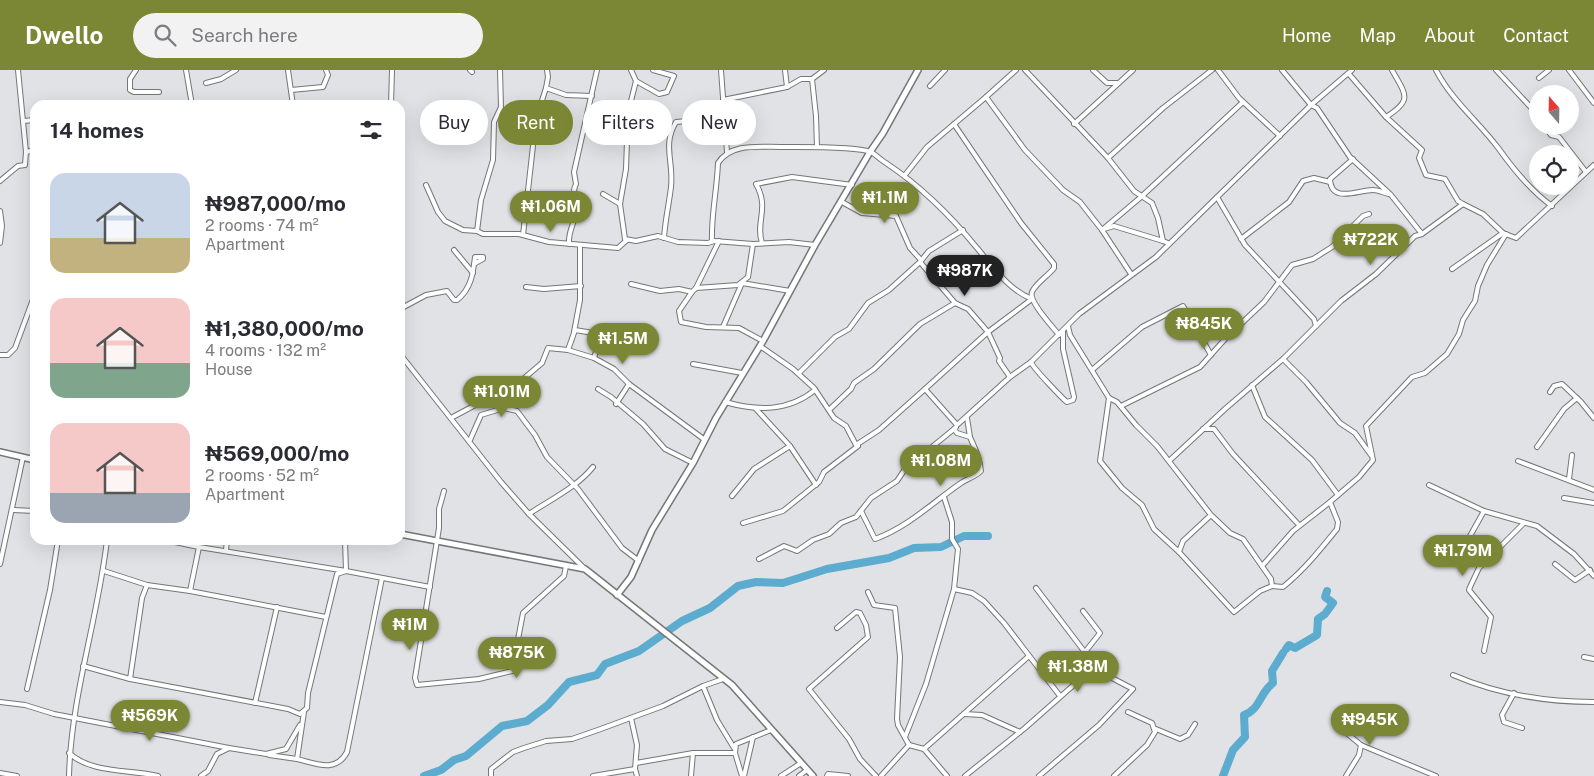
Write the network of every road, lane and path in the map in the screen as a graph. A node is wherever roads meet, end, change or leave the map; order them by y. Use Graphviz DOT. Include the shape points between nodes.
graph roads {
  1 [pos="18,70"];
  2 [pos="130,70"];
  3 [pos="136,70"];
  4 [pos="186,70"];
  5 [pos="236,70"];
  6 [pos="288,70"];
  7 [pos="326,70"];
  8 [pos="392,70"];
  9 [pos="500,70"];
  10 [pos="547,70"];
  11 [pos="597,70"];
  12 [pos="632,70"];
  13 [pos="653,70"];
  14 [pos="674,70"];
  15 [pos="720,70"];
  16 [pos="785,70"];
  17 [pos="824,70"];
  18 [pos="918,70"];
  19 [pos="945,70"];
  20 [pos="1016,70"];
  21 [pos="1025,70"];
  22 [pos="1093,70"];
  23 [pos="1133,70"];
  24 [pos="1212,70"];
  25 [pos="1218,70"];
  26 [pos="1282,70"];
  27 [pos="1392,70"];
  28 [pos="1436,70"];
  29 [pos="1496,70"];
  30 [pos="1549,70"];
  31 [pos="1569,70"];
  32 [pos="1350,72"];
  33 [pos="674,76"];
  34 [pos="1539,78"];
  35 [pos="130,79"];
  36 [pos="812,79"];
  37 [pos="636,81"];
  38 [pos="1119,82"];
  39 [pos="206,83"];
  40 [pos="930,86"];
  41 [pos="787,87"];
  42 [pos="546,88"];
  43 [pos="291,90"];
  44 [pos="159,92"];
  45 [pos="592,96"];
  46 [pos="986,97"];
  47 [pos="191,100"];
  48 [pos="292,100"];
  49 [pos="391,100"];
  50 [pos="723,100"];
  51 [pos="1243,102"];
  52 [pos="1594,103"];
  53 [pos="1311,105"];
  54 [pos="1529,105"];
  55 [pos="1386,117"];
  56 [pos="30,120"];
  57 [pos="23,121"];
  58 [pos="682,121"];
  59 [pos="954,124"];
  60 [pos="1074,124"];
  61 [pos="1554,135"];
  62 [pos="1280,136"];
  63 [pos="726,145"];
  64 [pos="817,147"];
  65 [pos="30,151"];
  66 [pos="26,152"];
  67 [pos="727,152"];
  68 [pos="870,152"];
  69 [pos="1108,158"];
  70 [pos="1353,159"];
  71 [pos="1594,165"];
  72 [pos="1586,172"];
  73 [pos="905,175"];
  74 [pos="0,176"];
  75 [pos="6,176"];
  76 [pos="0,181"];
  77 [pos="1330,182"];
  78 [pos="852,185"];
  79 [pos="426,186"];
  80 [pos="603,194"];
  81 [pos="1390,195"];
  82 [pos="1141,197"];
  83 [pos="1217,197"];
  84 [pos="842,202"];
  85 [pos="620,204"];
  86 [pos="1463,204"];
  87 [pos="1552,206"];
  88 [pos="0,211"];
  89 [pos="1369,214"];
  90 [pos="963,230"];
  91 [pos="1102,230"];
  92 [pos="477,231"];
  93 [pos="1504,233"];
  94 [pos="1422,234"];
  95 [pos="523,235"];
  96 [pos="664,238"];
  97 [pos="1241,239"];
  98 [pos="627,240"];
  99 [pos="719,241"];
  100 [pos="1163,241"];
  101 [pos="712,242"];
  102 [pos="0,243"];
  103 [pos="762,243"];
  104 [pos="1168,243"];
  105 [pos="569,244"];
  106 [pos="753,244"];
  107 [pos="580,245"];
  108 [pos="815,245"];
  109 [pos="454,250"];
  110 [pos="920,261"];
  111 [pos="474,264"];
  112 [pos="1452,269"];
  113 [pos="473,273"];
  114 [pos="1131,274"];
  115 [pos="1279,282"];
  116 [pos="742,283"];
  117 [pos="631,284"];
  118 [pos="526,286"];
  119 [pos="581,286"];
  120 [pos="696,288"];
  121 [pos="790,290"];
  122 [pos="692,292"];
  123 [pos="1032,299"];
  124 [pos="955,303"];
  125 [pos="405,306"];
  126 [pos="30,308"];
  127 [pos="1314,319"];
  128 [pos="1324,319"];
  129 [pos="1068,326"];
  130 [pos="1316,326"];
  131 [pos="723,328"];
  132 [pos="574,332"];
  133 [pos="988,332"];
  134 [pos="1063,332"];
  135 [pos="1059,335"];
  136 [pos="761,344"];
  137 [pos="568,350"];
  138 [pos="0,355"];
  139 [pos="1211,355"];
  140 [pos="594,358"];
  141 [pos="405,360"];
  142 [pos="1283,360"];
  143 [pos="1031,362"];
  144 [pos="693,364"];
  145 [pos="1092,370"];
  146 [pos="742,373"];
  147 [pos="799,373"];
  148 [pos="1010,378"];
  149 [pos="629,384"];
  150 [pos="1252,385"];
  151 [pos="598,389"];
  152 [pos="815,390"];
  153 [pos="925,390"];
  154 [pos="1550,392"];
  155 [pos="1109,398"];
  156 [pos="1577,398"];
  157 [pos="725,402"];
  158 [pos="616,404"];
  159 [pos="1121,406"];
  160 [pos="756,409"];
  161 [pos="829,410"];
  162 [pos="451,418"];
  163 [pos="967,418"];
  164 [pos="1594,418"];
  165 [pos="1214,420"];
  166 [pos="956,427"];
  167 [pos="1203,429"];
  168 [pos="1214,430"];
  169 [pos="970,437"];
  170 [pos="470,440"];
  171 [pos="705,440"];
  172 [pos="790,446"];
  173 [pos="858,446"];
  174 [pos="1537,447"];
  175 [pos="0,452"];
  176 [pos="1572,455"];
  177 [pos="1372,456"];
  178 [pos="23,457"];
  179 [pos="30,459"];
  180 [pos="1169,460"];
  181 [pos="1518,460"];
  182 [pos="692,463"];
  183 [pos="593,467"];
  184 [pos="1570,479"];
  185 [pos="816,485"];
  186 [pos="1429,485"];
  187 [pos="574,487"];
  188 [pos="1594,490"];
  189 [pos="444,491"];
  190 [pos="1338,495"];
  191 [pos="732,496"];
  192 [pos="944,498"];
  193 [pos="1564,498"];
  194 [pos="1330,502"];
  195 [pos="1594,503"];
  196 [pos="12,510"];
  197 [pos="30,511"];
  198 [pos="861,511"];
  199 [pos="1484,511"];
  200 [pos="529,514"];
  201 [pos="1211,515"];
  202 [pos="743,523"];
  203 [pos="1523,524"];
  204 [pos="1299,525"];
  205 [pos="405,535"];
  206 [pos="436,542"];
  207 [pos="57,545"];
  208 [pos="107,545"];
  209 [pos="189,545"];
  210 [pos="226,545"];
  211 [pos="345,545"];
  212 [pos="199,547"];
  213 [pos="226,550"];
  214 [pos="1179,552"];
  215 [pos="1495,552"];
  216 [pos="758,559"];
  217 [pos="639,561"];
  218 [pos="0,564"];
  219 [pos="1554,564"];
  220 [pos="566,566"];
  221 [pos="1262,566"];
  222 [pos="585,568"];
  223 [pos="1590,570"];
  224 [pos="104,571"];
  225 [pos="346,571"];
  226 [pos="1594,576"];
  227 [pos="382,578"];
  228 [pos="147,585"];
  229 [pos="1272,586"];
  230 [pos="430,587"];
  231 [pos="1036,588"];
  232 [pos="954,589"];
  233 [pos="190,591"];
  234 [pos="868,592"];
  235 [pos="616,595"];
  236 [pos="278,607"];
  237 [pos="1083,611"];
  238 [pos="326,617"];
  239 [pos="837,628"];
  240 [pos="1484,651"];
  241 [pos="1085,652"];
  242 [pos="1028,656"];
  243 [pos="1584,657"];
  244 [pos="1594,659"];
  245 [pos="83,666"];
  246 [pos="1092,668"];
  247 [pos="1453,675"];
  248 [pos="130,679"];
  249 [pos="723,679"];
  250 [pos="703,686"];
  251 [pos="26,689"];
  252 [pos="1514,693"];
  253 [pos="1060,696"];
  254 [pos="0,702"];
  255 [pos="1594,702"];
  256 [pos="255,703"];
  257 [pos="304,712"];
  258 [pos="1128,712"];
  259 [pos="964,714"];
  260 [pos="74,718"];
  261 [pos="631,718"];
  262 [pos="301,723"];
  263 [pos="1195,724"];
  264 [pos="1338,726"];
  265 [pos="1522,728"];
  266 [pos="1156,729"];
  267 [pos="772,730"];
  268 [pos="1020,732"];
  269 [pos="753,737"];
  270 [pos="905,737"];
  271 [pos="909,745"];
  272 [pos="1360,745"];
  273 [pos="229,748"];
  274 [pos="924,748"];
  275 [pos="734,751"];
  276 [pos="70,753"];
  277 [pos="692,753"];
  278 [pos="266,754"];
  279 [pos="297,759"];
  280 [pos="636,763"];
  281 [pos="801,763"];
  282 [pos="635,770"];
  283 [pos="808,770"];
  284 [pos="0,773"];
  285 [pos="17,776"];
  286 [pos="69,776"];
  287 [pos="158,776"];
  288 [pos="201,776"];
  289 [pos="491,776"];
  290 [pos="593,776"];
  291 [pos="636,776"];
  292 [pos="691,776"];
  293 [pos="743,776"];
  294 [pos="781,776"];
  295 [pos="799,776"];
  296 [pos="813,776"];
  297 [pos="827,776"];
  298 [pos="848,776"];
  299 [pos="876,776"];
  300 [pos="881,776"];
  301 [pos="946,776"];
  302 [pos="965,776"];
  303 [pos="1039,776"];
  304 [pos="1114,776"];
  305 [pos="1346,776"];
  306 [pos="1436,776"];
  1 -- 57 [label="street"];
  2 -- 35 [label="street"];
  3 -- 35 [label="street"];
  4 -- 47 [label="street"];
  5 -- 39 [label="street" via="222,79"];
  6 -- 43 [label="street"];
  7 -- 43 [label="street" via="328,75 323,88"];
  8 -- 49 [label="street"];
  9 -- 92 [label="street" via="501,107 494,122 493,160 481,200"];
  10 -- 42 [label="street"];
  11 -- 45 [label="street"];
  12 -- 37 [label="street"];
  13 -- 33 [label="street"];
  14 -- 33 [label="street"];
  15 -- 50 [label="street"];
  16 -- 41 [label="street"];
  17 -- 36 [label="street"];
  18 -- 68 [label="street"];
  19 -- 40 [label="street"];
  20 -- 46 [label="street"];
  21 -- 60 [label="street"];
  22 -- 38 [label="street" via="1107,83"];
  23 -- 38 [label="street"];
  24 -- 69 [label="street" via="1163,108"];
  25 -- 51 [label="street"];
  26 -- 53 [label="street"];
  27 -- 55 [label="street" via="1404,92 1405,101 1402,107"];
  28 -- 87 [label="street" via="1444,86 1521,178"];
  29 -- 54 [label="street"];
  30 -- 34 [label="street"];
  31 -- 52 [label="street"];
  32 -- 53 [label="street"];
  32 -- 55 [label="street"];
  33 -- 37 [label="street" via="667,92 659,94"];
  35 -- 44 [label="street" via="130,90 134,92"];
  36 -- 41 [label="street"];
  36 -- 64 [label="street"];
  37 -- 85 [label="street" via="628,113 626,169"];
  38 -- 60 [label="street"];
  41 -- 50 [label="street"];
  42 -- 45 [label="street" via="566,95"];
  42 -- 95 [label="street" via="536,118"];
  43 -- 48 [label="street"];
  45 -- 105 [label="street" via="574,172 575,215"];
  46 -- 59 [label="street"];
  46 -- 91 [label="street" via="1024,150 1063,190 1080,202"];
  51 -- 62 [label="street"];
  51 -- 82 [label="street"];
  53 -- 62 [label="street"];
  53 -- 70 [label="street" via="1317,108"];
  55 -- 86 [label="street" via="1422,150 1419,158 1426,175 1446,180"];
  56 -- 57 [label="street"];
  57 -- 66 [label="street"];
  58 -- 96 [label="street" via="676,122 668,140 671,187"];
  59 -- 73 [label="street" via="927,148"];
  59 -- 123 [label="street" via="1054,264 1051,272 1033,290"];
  60 -- 69 [label="street"];
  61 -- 72 [label="street" via="1559,137"];
  62 -- 83 [label="street"];
  63 -- 67 [label="street"];
  64 -- 67 [label="street" via="736,148"];
  64 -- 68 [label="street"];
  65 -- 66 [label="street"];
  66 -- 75 [label="street" via="25,165 18,166"];
  67 -- 101 [label="street" via="718,163"];
  68 -- 73 [label="street"];
  68 -- 78 [label="street"];
  69 -- 82 [label="street"];
  70 -- 77 [label="street"];
  70 -- 81 [label="street"];
  71 -- 72 [label="street"];
  72 -- 87 [label="street"];
  73 -- 90 [label="street"];
  74 -- 75 [label="street"];
  75 -- 76 [label="street"];
  77 -- 81 [label="street" via="1338,194 1373,190"];
  77 -- 97 [label="street" via="1314,178 1303,181 1289,202"];
  78 -- 84 [label="street"];
  78 -- 103 [label="street" via="792,177 756,184 763,200"];
  79 -- 92 [label="street" via="445,221 462,230"];
  80 -- 85 [label="street"];
  81 -- 94 [label="street"];
  82 -- 91 [label="street"];
  82 -- 100 [label="street" via="1152,203"];
  83 -- 97 [label="street"];
  83 -- 104 [label="street"];
  84 -- 108 [label="street"];
  84 -- 110 [label="street" via="862,212 896,216 910,248"];
  85 -- 98 [label="street" via="623,236"];
  86 -- 93 [label="street" via="1483,214"];
  86 -- 94 [label="street"];
  87 -- 93 [label="street" via="1516,238"];
  88 -- 102 [label="street"];
  89 -- 115 [label="street" via="1325,252 1292,265"];
  90 -- 110 [label="street" via="929,251"];
  90 -- 123 [label="street" via="1012,288"];
  91 -- 100 [label="street" via="1114,226"];
  91 -- 114 [label="street"];
  92 -- 95 [label="street"];
  93 -- 112 [label="street"];
  93 -- 177 [label="street" via="1478,286 1476,301 1447,354 1425,373 1412,377 1366,426"];
  94 -- 128 [label="street" via="1415,236"];
  95 -- 105 [label="street"];
  96 -- 98 [label="street" via="653,236"];
  96 -- 101 [label="street" via="678,242"];
  97 -- 115 [label="street"];
  98 -- 107 [label="street" via="618,248"];
  99 -- 101 [label="street"];
  99 -- 106 [label="street"];
  99 -- 120 [label="street"];
  100 -- 104 [label="street"];
  103 -- 106 [label="street"];
  103 -- 108 [label="street"];
  104 -- 114 [label="street" via="1156,257"];
  105 -- 107 [label="street"];
  106 -- 116 [label="street" via="748,277"];
  107 -- 119 [label="street"];
  108 -- 121 [label="street"];
  109 -- 113 [label="street"];
  110 -- 124 [label="street"];
  110 -- 147 [label="street" via="889,290 868,303 849,329 835,337"];
  111 -- 113 [label="street"];
  113 -- 125 [label="street" via="466,293 457,300 447,291 434,292"];
  114 -- 129 [label="street"];
  115 -- 127 [label="street"];
  115 -- 139 [label="street" via="1264,302"];
  116 -- 120 [label="street"];
  116 -- 121 [label="street"];
  116 -- 131 [label="street"];
  117 -- 122 [label="street" via="660,291 679,289"];
  118 -- 119 [label="street" via="544,289"];
  119 -- 132 [label="street"];
  120 -- 122 [label="street"];
  121 -- 136 [label="street"];
  122 -- 131 [label="street" via="679,311 681,322"];
  123 -- 133 [label="street"];
  123 -- 135 [label="street"];
  124 -- 133 [label="street" via="968,309"];
  124 -- 161 [label="street" via="920,324"];
  126 -- 138 [label="street" via="15,348 8,355"];
  127 -- 128 [label="street"];
  127 -- 130 [label="street"];
  128 -- 130 [label="street"];
  129 -- 134 [label="street"];
  129 -- 145 [label="street"];
  130 -- 142 [label="street"];
  131 -- 136 [label="street" via="739,328"];
  132 -- 137 [label="street"];
  132 -- 140 [label="street" via="581,330 597,335 599,342"];
  133 -- 148 [label="street" via="1000,358 998,361"];
  133 -- 153 [label="street"];
  134 -- 135 [label="street"];
  134 -- 143 [label="street" via="1073,400 1067,402 1062,399"];
  135 -- 143 [label="street"];
  136 -- 146 [label="street"];
  136 -- 147 [label="street"];
  137 -- 140 [label="street"];
  137 -- 162 [label="street" via="548,348 542,363 522,380"];
  139 -- 145 [label="street" via="1183,306 1142,327"];
  139 -- 159 [label="street" via="1200,367"];
  140 -- 149 [label="street" via="614,369"];
  141 -- 162 [label="street"];
  142 -- 150 [label="street"];
  142 -- 177 [label="street" via="1340,423 1355,433"];
  143 -- 148 [label="street"];
  144 -- 146 [label="street"];
  145 -- 155 [label="street"];
  146 -- 157 [label="street"];
  147 -- 152 [label="street"];
  148 -- 163 [label="street"];
  149 -- 158 [label="street"];
  149 -- 171 [label="street"];
  150 -- 165 [label="street"];
  150 -- 190 [label="street" via="1265,417 1312,460"];
  151 -- 158 [label="street"];
  152 -- 160 [label="street" via="784,406"];
  152 -- 161 [label="street"];
  153 -- 166 [label="street"];
  153 -- 173 [label="street"];
  154 -- 156 [label="street" via="1554,386 1562,384"];
  155 -- 159 [label="street"];
  155 -- 214 [label="street" via="1100,461 1142,506 1154,529"];
  156 -- 164 [label="street"];
  156 -- 174 [label="street" via="1564,408"];
  157 -- 160 [label="street"];
  157 -- 171 [label="street"];
  158 -- 182 [label="street" via="643,424 665,449"];
  159 -- 180 [label="street"];
  160 -- 172 [label="street"];
  161 -- 173 [label="street" via="840,424 846,426"];
  162 -- 170 [label="street"];
  163 -- 166 [label="street"];
  163 -- 169 [label="street"];
  165 -- 167 [label="street"];
  165 -- 168 [label="street"];
  166 -- 169 [label="street" via="964,437"];
  166 -- 198 [label="street" via="904,469 897,480 871,498"];
  167 -- 168 [label="street"];
  167 -- 180 [label="street"];
  168 -- 204 [label="street"];
  169 -- 192 [label="street" via="981,471"];
  170 -- 187 [label="street" via="480,415 504,408 513,409 535,435 547,457"];
  170 -- 200 [label="street"];
  171 -- 182 [label="street"];
  172 -- 185 [label="street"];
  172 -- 191 [label="street" via="754,469"];
  173 -- 185 [label="street" via="824,472"];
  175 -- 178 [label="street"];
  176 -- 184 [label="street"];
  177 -- 190 [label="street" via="1369,466"];
  178 -- 179 [label="street"];
  178 -- 196 [label="street"];
  180 -- 201 [label="street"];
  181 -- 184 [label="street" via="1548,474"];
  182 -- 217 [label="street" via="652,530"];
  183 -- 187 [label="street"];
  184 -- 188 [label="street"];
  185 -- 202 [label="street" via="783,511"];
  186 -- 199 [label="street"];
  187 -- 200 [label="street"];
  187 -- 217 [label="street" via="622,548"];
  189 -- 206 [label="street"];
  190 -- 194 [label="street"];
  192 -- 198 [label="street" via="908,523 875,539"];
  192 -- 232 [label="street" via="958,556"];
  193 -- 195 [label="street"];
  194 -- 204 [label="street"];
  194 -- 229 [label="street" via="1338,522 1337,529 1305,568 1283,588"];
  196 -- 197 [label="street"];
  196 -- 218 [label="street"];
  198 -- 216 [label="street" via="829,534 797,551 784,546"];
  199 -- 203 [label="street"];
  199 -- 215 [label="street" via="1470,536"];
  200 -- 222 [label="street"];
  201 -- 214 [label="street" via="1183,540"];
  201 -- 221 [label="street" via="1230,533 1244,539"];
  203 -- 215 [label="street"];
  203 -- 223 [label="street" via="1537,526"];
  204 -- 221 [label="street"];
  205 -- 206 [label="street"];
  206 -- 220 [label="street"];
  206 -- 230 [label="street"];
  207 -- 251 [label="street"];
  208 -- 224 [label="street"];
  209 -- 212 [label="street"];
  210 -- 213 [label="street"];
  211 -- 225 [label="street"];
  212 -- 213 [label="street"];
  212 -- 233 [label="street"];
  213 -- 225 [label="street"];
  214 -- 229 [label="street" via="1234,612 1260,591"];
  215 -- 240 [label="street" via="1479,568 1469,590 1492,618"];
  217 -- 235 [label="street" via="629,581"];
  219 -- 223 [label="street" via="1575,580"];
  220 -- 222 [label="street"];
  220 -- 230 [label="street" via="564,576 523,613 512,671 422,686 417,685 415,678"];
  221 -- 229 [label="street"];
  222 -- 235 [label="street"];
  223 -- 226 [label="street"];
  224 -- 228 [label="street"];
  224 -- 245 [label="street"];
  225 -- 227 [label="street"];
  225 -- 238 [label="street" via="335,578"];
  227 -- 230 [label="street"];
  227 -- 279 [label="street" via="347,752 342,761 330,766"];
  228 -- 233 [label="street"];
  228 -- 248 [label="street" via="142,598"];
  231 -- 241 [label="street"];
  232 -- 242 [label="street" via="984,601"];
  232 -- 270 [label="street" via="926,684"];
  233 -- 236 [label="street"];
  234 -- 270 [label="street" via="874,605 895,608 900,657 897,720"];
  235 -- 249 [label="street"];
  236 -- 238 [label="street"];
  236 -- 256 [label="street"];
  237 -- 241 [label="street" via="1100,633"];
  238 -- 257 [label="street"];
  239 -- 299 [label="street" via="856,612 860,613 868,637 809,688"];
  241 -- 246 [label="street"];
  242 -- 253 [label="street"];
  242 -- 259 [label="street"];
  243 -- 244 [label="street"];
  245 -- 248 [label="street"];
  245 -- 260 [label="street"];
  246 -- 253 [label="street"];
  246 -- 303 [label="street" via="1133,689 1099,725"];
  247 -- 252 [label="street" via="1484,689"];
  248 -- 256 [label="street"];
  249 -- 250 [label="street"];
  249 -- 267 [label="street"];
  250 -- 261 [label="street"];
  250 -- 275 [label="street"];
  252 -- 255 [label="street"];
  252 -- 265 [label="street" via="1502,719"];
  253 -- 268 [label="street"];
  254 -- 260 [label="street"];
  256 -- 257 [label="street" via="300,714"];
  257 -- 262 [label="street"];
  258 -- 266 [label="street" via="1152,723"];
  259 -- 268 [label="street" via="982,716"];
  259 -- 274 [label="street"];
  260 -- 273 [label="street"];
  260 -- 276 [label="street"];
  261 -- 280 [label="street" via="637,745"];
  261 -- 289 [label="street" via="572,739 546,741 518,750 491,768"];
  262 -- 278 [label="street" via="286,748"];
  262 -- 279 [label="street"];
  263 -- 266 [label="street" via="1188,735 1180,739"];
  264 -- 272 [label="street"];
  266 -- 304 [label="street" via="1147,745"];
  267 -- 269 [label="street"];
  267 -- 281 [label="street"];
  268 -- 302 [label="street"];
  269 -- 275 [label="street" via="739,742"];
  269 -- 293 [label="street"];
  270 -- 271 [label="street"];
  271 -- 274 [label="street"];
  271 -- 300 [label="street"];
  272 -- 305 [label="street" via="1359,755"];
  272 -- 306 [label="street"];
  273 -- 278 [label="street"];
  273 -- 288 [label="street" via="217,754 208,771"];
  274 -- 301 [label="street"];
  275 -- 277 [label="street"];
  275 -- 293 [label="street"];
  276 -- 286 [label="street"];
  276 -- 287 [label="street" via="78,761"];
  277 -- 280 [label="street"];
  277 -- 292 [label="street"];
  278 -- 279 [label="street"];
  280 -- 282 [label="street"];
  281 -- 283 [label="street"];
  281 -- 294 [label="street"];
  282 -- 290 [label="street"];
  282 -- 291 [label="street"];
  283 -- 295 [label="street"];
  283 -- 296 [label="street"];
  284 -- 285 [label="street"];
  297 -- 298 [label="street"];
}
